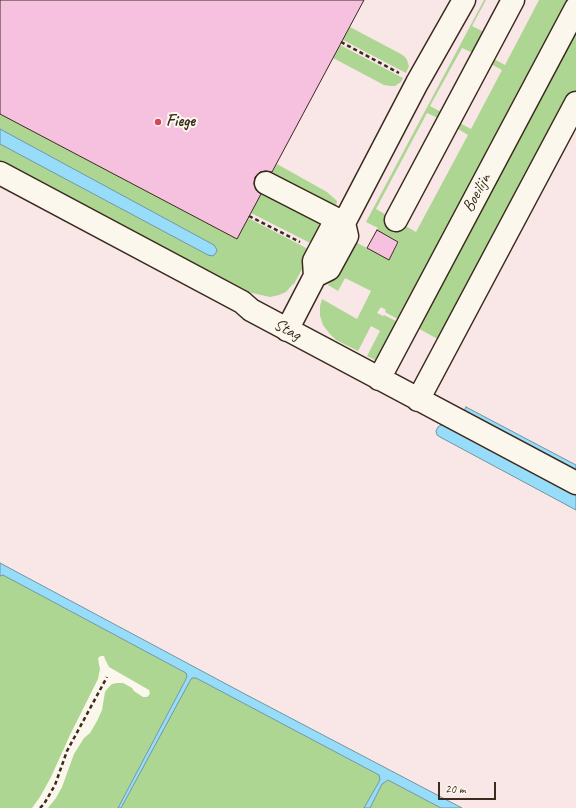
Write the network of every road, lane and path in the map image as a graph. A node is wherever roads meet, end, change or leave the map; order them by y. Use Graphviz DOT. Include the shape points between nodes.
graph roads {
  1 [pos="464,0"];
  2 [pos="513,0"];
  3 [pos="576,8"];
  4 [pos="342,42"];
  5 [pos="417,83"];
  6 [pos="576,103"];
  7 [pos="0,173"];
  8 [pos="266,183"];
  9 [pos="249,216"];
  10 [pos="396,220"];
  11 [pos="344,223"];
  12 [pos="319,252"];
  13 [pos="315,276"];
  14 [pos="287,330"];
  15 [pos="379,379"];
  16 [pos="418,400"];
  17 [pos="576,483"];
  18 [pos="107,677"];
  19 [pos="40,808"];
  1 -- 5 [label="street"];
  2 -- 10 [label="street"];
  3 -- 15 [label="street, Boeilijn"];
  4 -- 5 [label="path"];
  5 -- 11 [label="street"];
  6 -- 16 [label="street"];
  7 -- 14 [label="street, Stag" via="242,302 251,310"];
  8 -- 11 [label="street"];
  9 -- 12 [label="path"];
  11 -- 12 [label="street" via="331,229"];
  11 -- 13 [label="street" via="347,236 329,269"];
  12 -- 13 [label="street" via="314,261"];
  13 -- 14 [label="street"];
  14 -- 15 [label="street, Stag"];
  15 -- 16 [label="street, Stag"];
  16 -- 17 [label="street, Stag"];
  18 -- 19 [label="path" via="67,752 55,785"];
}
